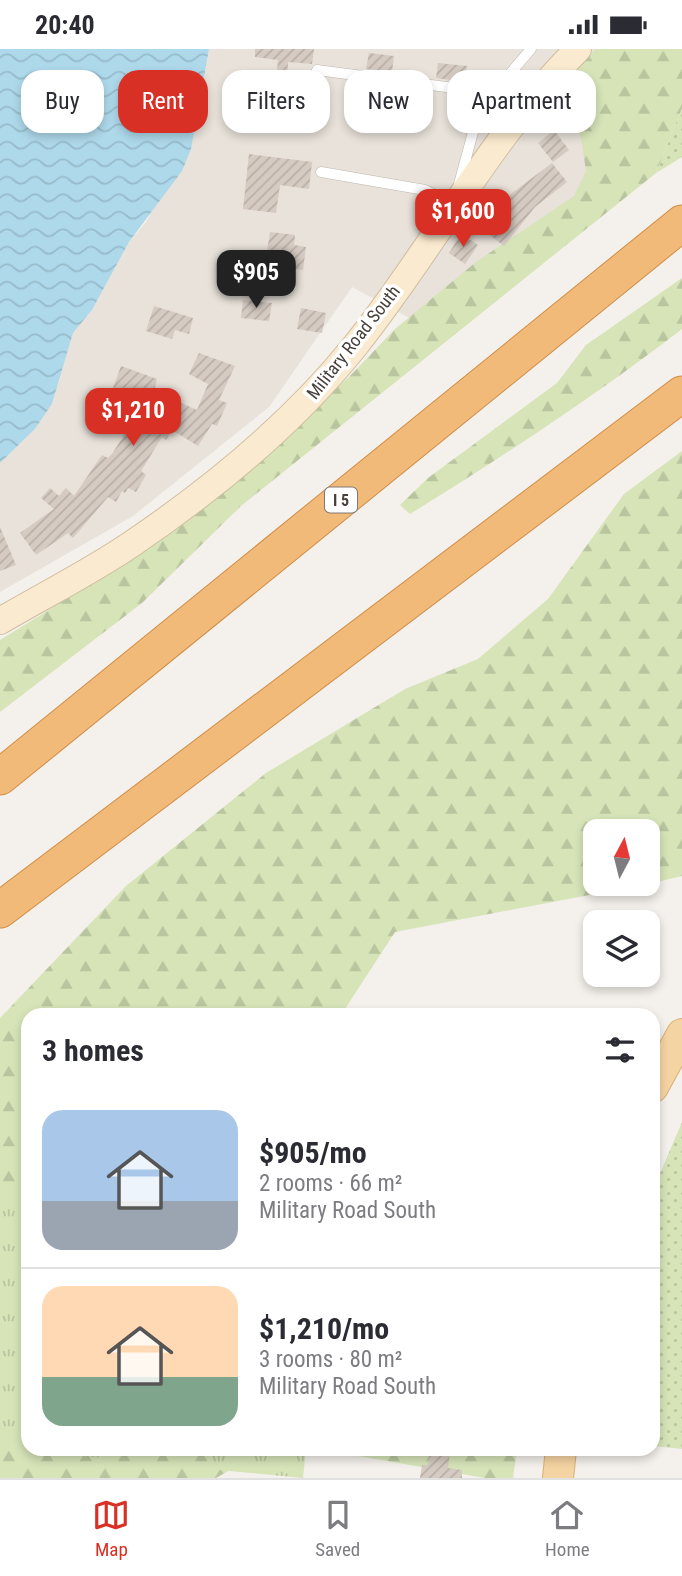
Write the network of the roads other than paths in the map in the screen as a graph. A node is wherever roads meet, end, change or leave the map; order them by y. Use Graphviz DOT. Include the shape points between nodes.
graph roads {
  1 [pos="531,49"];
  2 [pos="578,49"];
  3 [pos="512,70"];
  4 [pos="330,72"];
  5 [pos="447,87"];
  6 [pos="473,133"];
  7 [pos="321,172"];
  8 [pos="453,205"];
  9 [pos="682,223"];
  10 [pos="682,394"];
  11 [pos="0,621"];
  12 [pos="0,777"];
  13 [pos="0,910"];
  14 [pos="682,1034"];
  15 [pos="660,1074"];
  16 [pos="560,1456"];
  17 [pos="558,1478"];
  1 -- 3 [label="lane"];
  2 -- 8 [label="main road, Military Road South" via="531,102"];
  4 -- 5 [label="lane"];
  6 -- 8 [label="lane"];
  7 -- 8 [label="lane" via="425,190"];
  8 -- 11 [label="main road, Military Road South" via="356,344 312,397 252,451 133,543"];
  9 -- 12 [label="highway, I 5"];
  10 -- 13 [label="highway"];
  14 -- 15 [label="main road"];
  16 -- 17 [label="main road"];
}
